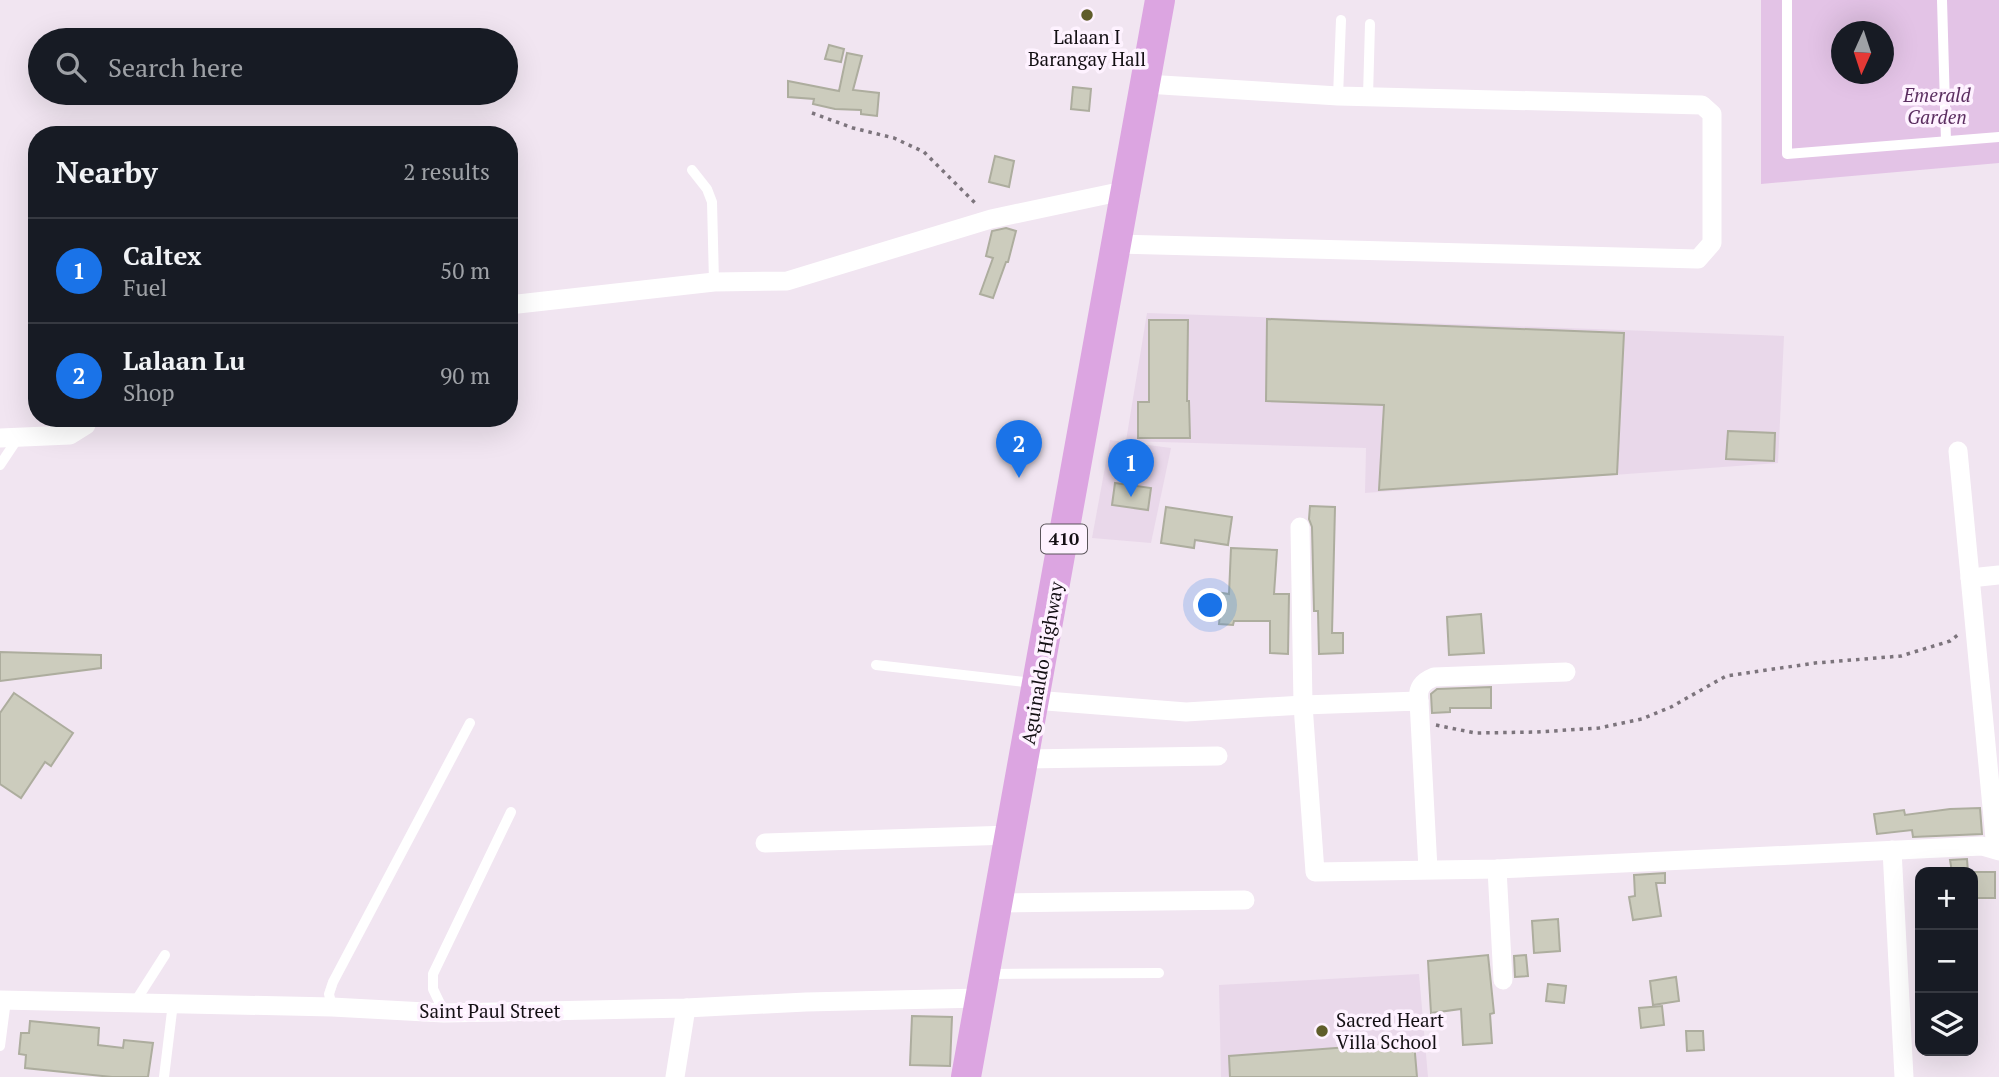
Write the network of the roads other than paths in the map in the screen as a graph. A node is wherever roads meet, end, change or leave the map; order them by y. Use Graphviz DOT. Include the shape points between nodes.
graph roads {
  1 [pos="1160,0"];
  2 [pos="1787,0"];
  3 [pos="1942,0"];
  4 [pos="1341,20"];
  5 [pos="1370,24"];
  6 [pos="1146,84"];
  7 [pos="1338,96"];
  8 [pos="1368,96"];
  9 [pos="1999,137"];
  10 [pos="1945,141"];
  11 [pos="692,170"];
  12 [pos="1128,190"];
  13 [pos="1117,244"];
  14 [pos="713,282"];
  15 [pos="518,304"];
  16 [pos="83,427"];
  17 [pos="9,438"];
  18 [pos="1958,451"];
  19 [pos="0,465"];
  20 [pos="1300,527"];
  21 [pos="1999,575"];
  22 [pos="1970,578"];
  23 [pos="876,664"];
  24 [pos="1566,672"];
  25 [pos="1036,691"];
  26 [pos="1419,701"];
  27 [pos="1303,705"];
  28 [pos="470,723"];
  29 [pos="1218,756"];
  30 [pos="1025,759"];
  31 [pos="511,812"];
  32 [pos="1010,835"];
  33 [pos="765,843"];
  34 [pos="1892,850"];
  35 [pos="1997,850"];
  36 [pos="1428,869"];
  37 [pos="1497,869"];
  38 [pos="1245,900"];
  39 [pos="997,903"];
  40 [pos="166,955"];
  41 [pos="1158,973"];
  42 [pos="1503,980"];
  43 [pos="983,986"];
  44 [pos="3,1000"];
  45 [pos="135,1002"];
  46 [pos="173,1003"];
  47 [pos="332,1007"];
  48 [pos="686,1008"];
  49 [pos="444,1013"];
  50 [pos="0,1046"];
  51 [pos="164,1077"];
  52 [pos="675,1077"];
  53 [pos="966,1077"];
  54 [pos="1904,1077"];
  1 -- 6 [label="main road, Aguinaldo Highway / 410"];
  2 -- 10 [label="lane" via="1787,154"];
  3 -- 10 [label="lane"];
  4 -- 7 [label="lane"];
  5 -- 8 [label="lane"];
  6 -- 7 [label="street"];
  6 -- 12 [label="main road, Aguinaldo Highway / 410"];
  7 -- 8 [label="street"];
  8 -- 13 [label="street" via="1702,105 1712,114 1712,243 1698,259"];
  9 -- 10 [label="lane"];
  11 -- 14 [label="lane" via="712,202"];
  12 -- 13 [label="main road, Aguinaldo Highway / 410"];
  12 -- 14 [label="street" via="991,219 787,281"];
  13 -- 25 [label="main road, Aguinaldo Highway / 410"];
  14 -- 15 [label="street"];
  16 -- 17 [label="street" via="70,435"];
  17 -- 19 [label="lane"];
  18 -- 22 [label="street"];
  20 -- 27 [label="street"];
  21 -- 22 [label="street"];
  22 -- 35 [label="street"];
  23 -- 25 [label="lane"];
  24 -- 26 [label="street" via="1434,677 1422,684"];
  25 -- 27 [label="street" via="1186,712"];
  25 -- 30 [label="main road, Aguinaldo Highway / 410"];
  26 -- 27 [label="street"];
  26 -- 36 [label="street"];
  27 -- 36 [label="street" via="1315,872"];
  28 -- 47 [label="lane" via="332,982"];
  29 -- 30 [label="street"];
  30 -- 32 [label="main road, Aguinaldo Highway / 410"];
  31 -- 49 [label="lane" via="433,974 433,989"];
  32 -- 33 [label="street"];
  32 -- 39 [label="main road, Aguinaldo Highway / 410"];
  34 -- 35 [label="street" via="1982,846"];
  34 -- 37 [label="street"];
  34 -- 54 [label="street"];
  36 -- 37 [label="street"];
  37 -- 42 [label="street"];
  38 -- 39 [label="street"];
  39 -- 43 [label="main road, Aguinaldo Highway / 410"];
  40 -- 45 [label="lane"];
  41 -- 43 [label="lane"];
  43 -- 48 [label="street, Saint Paul Street"];
  43 -- 53 [label="main road, Aguinaldo Highway / 410"];
  44 -- 45 [label="street, Saint Paul Street"];
  44 -- 50 [label="lane"];
  45 -- 46 [label="street, Saint Paul Street"];
  46 -- 47 [label="street, Saint Paul Street"];
  46 -- 51 [label="lane"];
  47 -- 49 [label="street, Saint Paul Street"];
  48 -- 49 [label="street, Saint Paul Street"];
  48 -- 52 [label="street"];
}
